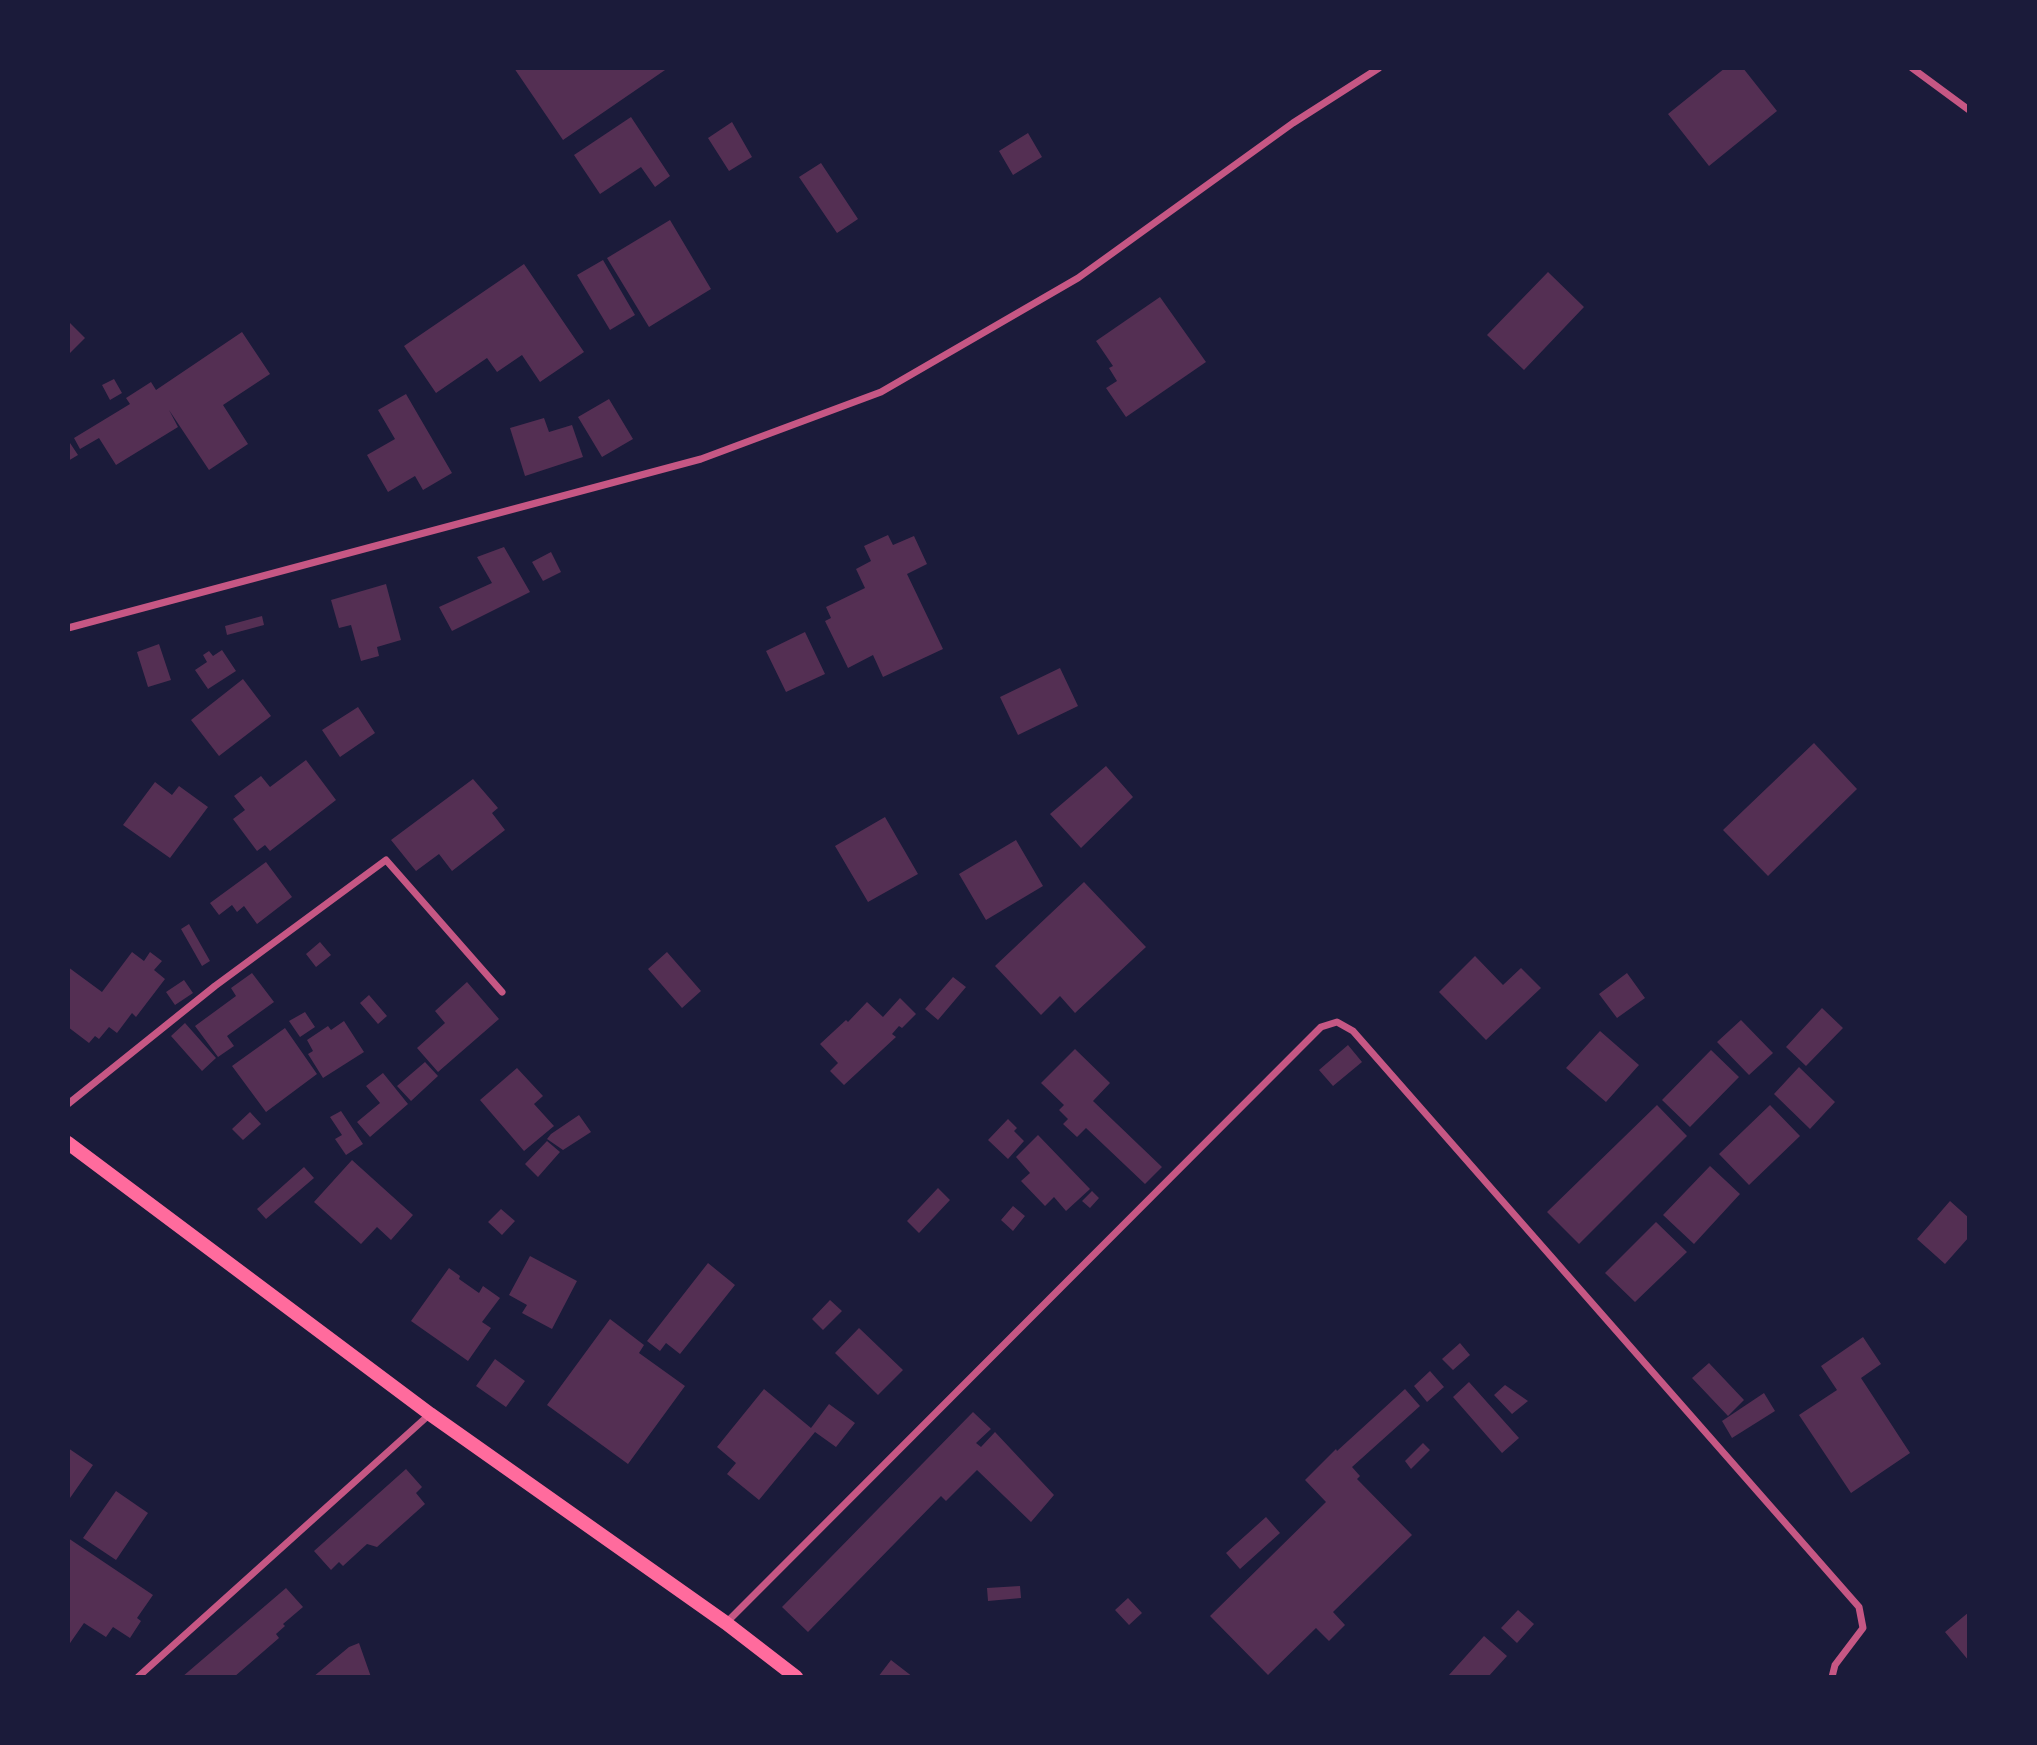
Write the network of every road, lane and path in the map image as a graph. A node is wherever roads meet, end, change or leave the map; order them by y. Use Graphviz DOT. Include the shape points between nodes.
graph roads {
  1 [pos="1379,68"];
  2 [pos="1912,68"];
  3 [pos="1969,110"];
  4 [pos="68,628"];
  5 [pos="502,992"];
  6 [pos="68,1104"];
  7 [pos="68,1143"];
  8 [pos="430,1414"];
  9 [pos="726,1623"];
  10 [pos="138,1677"];
  11 [pos="796,1677"];
  12 [pos="1832,1677"];
  1 -- 4 [label="street" via="1293,122 1078,278 881,393 701,459"];
  2 -- 3 [label="street"];
  5 -- 6 [label="street" via="386,860 215,986"];
  7 -- 8 [label="main road"];
  8 -- 9 [label="main road"];
  8 -- 10 [label="street"];
  9 -- 11 [label="main road"];
  9 -- 12 [label="street" via="1321,1027 1337,1022 1353,1031 1859,1607 1863,1628 1835,1665"];
}
